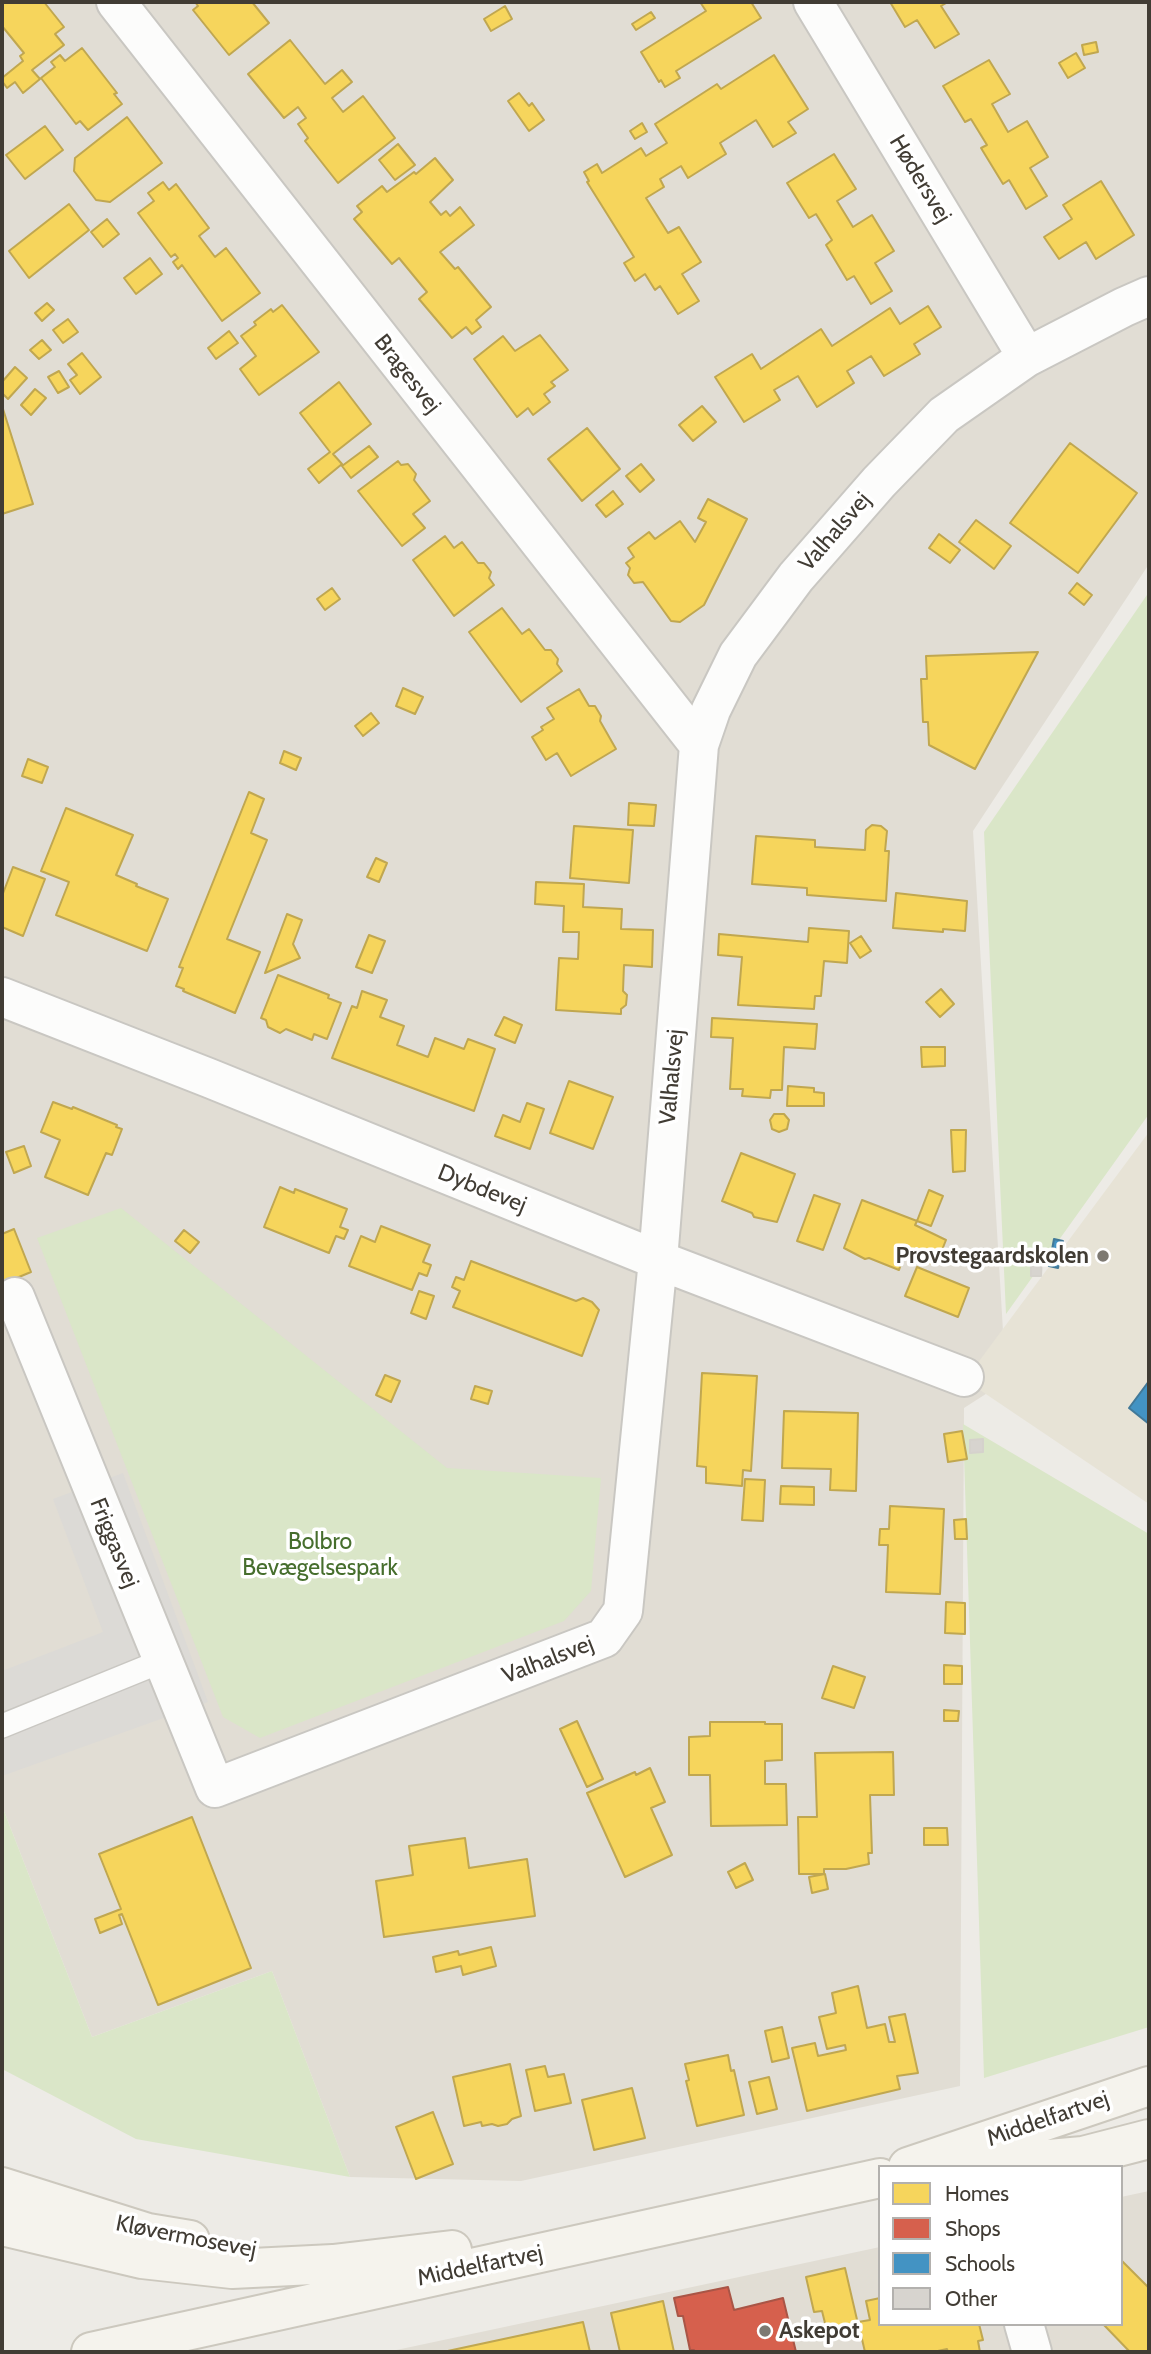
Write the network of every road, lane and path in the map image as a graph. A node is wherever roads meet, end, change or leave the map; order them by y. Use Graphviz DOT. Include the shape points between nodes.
graph roads {
  1 [pos="116,2"];
  2 [pos="813,2"];
  3 [pos="1149,296"];
  4 [pos="1027,357"];
  5 [pos="698,746"];
  6 [pos="2,997"];
  7 [pos="658,1260"];
  8 [pos="15,1297"];
  9 [pos="964,1377"];
  10 [pos="162,1661"];
  11 [pos="2,1726"];
  12 [pos="215,1788"];
  13 [pos="1149,2086"];
  14 [pos="1149,2140"];
  15 [pos="1083,2156"];
  16 [pos="1149,2159"];
  17 [pos="914,2165"];
  18 [pos="982,2165"];
  19 [pos="876,2178"];
  20 [pos="2,2187"];
  21 [pos="2,2226"];
  22 [pos="653,2228"];
  23 [pos="333,2264"];
  24 [pos="1025,2326"];
  25 [pos="91,2352"];
  26 [pos="1032,2352"];
  1 -- 5 [label="street, Bragesvej"];
  2 -- 4 [label="street, Hødersvej"];
  3 -- 4 [label="street, Valhalsvej"];
  4 -- 5 [label="street, Valhalsvej" via="944,415 796,577 738,655"];
  5 -- 7 [label="street, Valhalsvej"];
  6 -- 7 [label="street, Dybdevej"];
  7 -- 9 [label="street, Dybdevej"];
  7 -- 12 [label="street, Valhalsvej" via="623,1611 604,1638"];
  8 -- 10 [label="street, Friggasvej"];
  10 -- 11 [label="lane"];
  10 -- 12 [label="street, Friggasvej"];
  13 -- 17 [label="main road, Middelfartvej"];
  14 -- 15 [label="main road, Middelfartvej"];
  15 -- 16 [label="main road"];
  15 -- 18 [label="main road, Middelfartvej"];
  19 -- 22 [label="main road, Middelfartvej"];
  20 -- 23 [label="main road, Kløvermosevej" via="148,2233"];
  21 -- 23 [label="main road, Kløvermosevej" via="142,2259 232,2269"];
  22 -- 23 [label="main road, Kløvermosevej"];
  22 -- 25 [label="main road, Middelfartvej"];
  24 -- 26 [label="street"];
}
